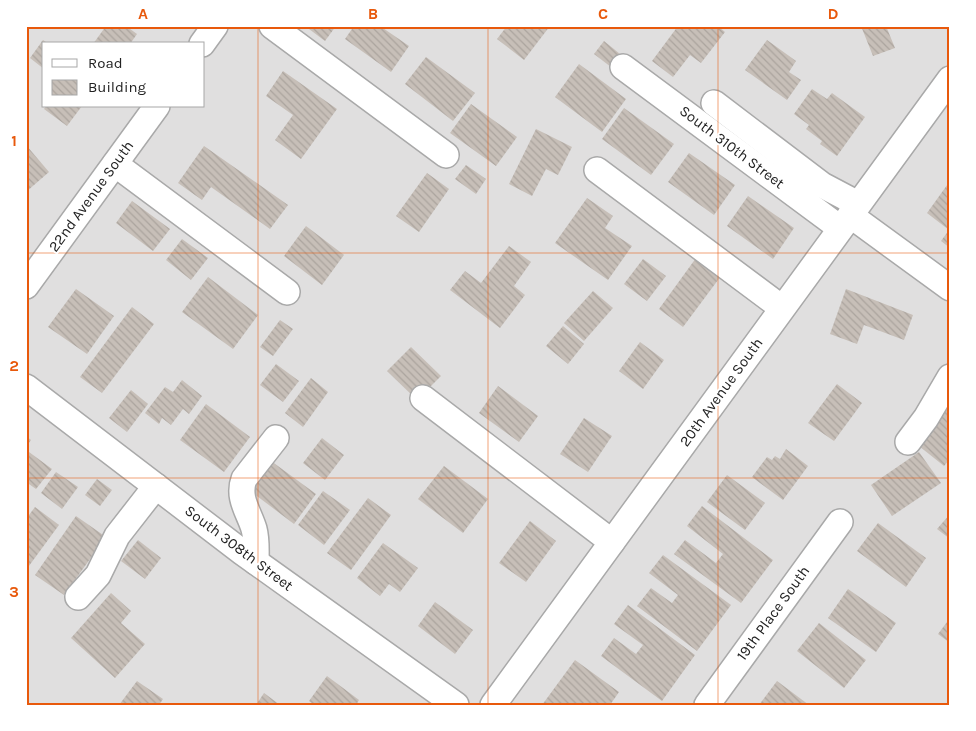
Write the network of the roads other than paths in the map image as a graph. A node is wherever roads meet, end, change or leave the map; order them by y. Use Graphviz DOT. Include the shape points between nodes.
graph roads {
  1 [pos="215,26"];
  2 [pos="272,26"];
  3 [pos="203,42"];
  4 [pos="623,67"];
  5 [pos="950,79"];
  6 [pos="714,103"];
  7 [pos="156,108"];
  8 [pos="446,155"];
  9 [pos="115,164"];
  10 [pos="596,170"];
  11 [pos="849,216"];
  12 [pos="26,286"];
  13 [pos="950,288"];
  14 [pos="287,292"];
  15 [pos="782,308"];
  16 [pos="950,377"];
  17 [pos="26,386"];
  18 [pos="423,398"];
  19 [pos="276,438"];
  20 [pos="908,442"];
  21 [pos="156,486"];
  22 [pos="840,522"];
  23 [pos="612,542"];
  24 [pos="256,562"];
  25 [pos="78,597"];
  26 [pos="456,705"];
  27 [pos="493,705"];
  28 [pos="707,705"];
  1 -- 3 [label="street"];
  2 -- 8 [label="street"];
  4 -- 11 [label="street, South 310th Street"];
  5 -- 11 [label="street, 20th Avenue South"];
  6 -- 11 [label="street" via="822,185"];
  7 -- 9 [label="street, 22nd Avenue South"];
  9 -- 12 [label="street, 22nd Avenue South"];
  9 -- 14 [label="street"];
  10 -- 15 [label="street"];
  11 -- 13 [label="street, South 310th Street"];
  11 -- 15 [label="street, 20th Avenue South"];
  15 -- 23 [label="street, 20th Avenue South"];
  16 -- 20 [label="street"];
  17 -- 21 [label="street, South 308th Street"];
  18 -- 23 [label="street"];
  19 -- 24 [label="street" via="241,486 242,498 254,529"];
  21 -- 24 [label="street, South 308th Street"];
  21 -- 25 [label="street" via="117,536 98,574"];
  22 -- 28 [label="street, 19th Place South"];
  23 -- 27 [label="street, 20th Avenue South"];
  24 -- 26 [label="street, South 308th Street"];
}
